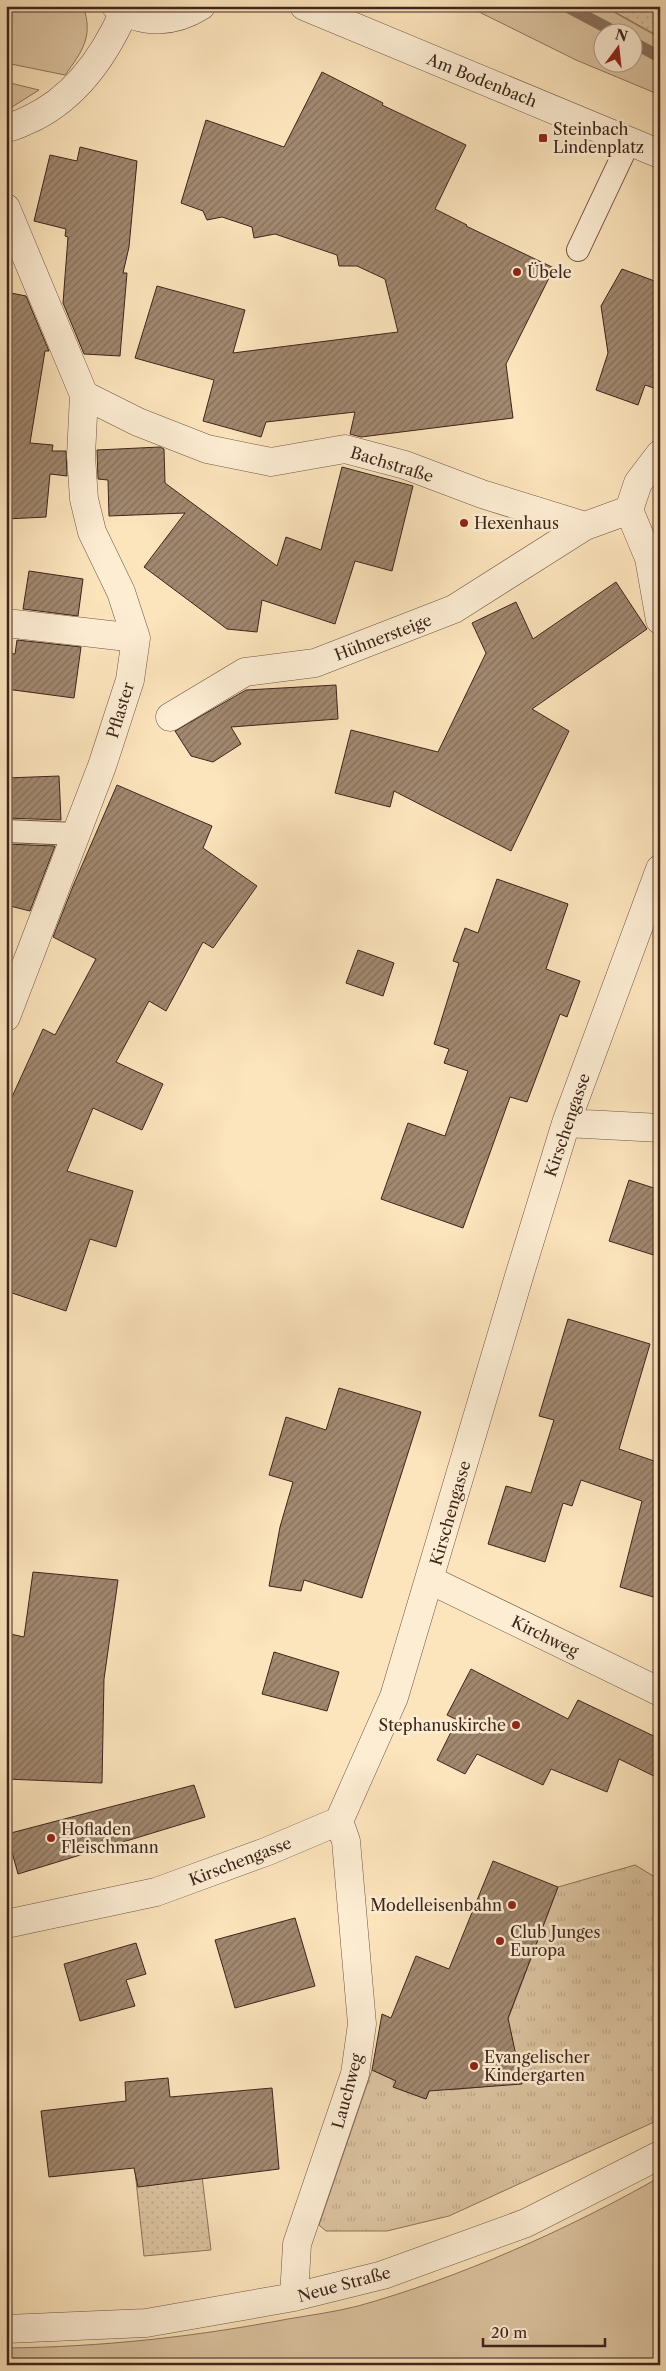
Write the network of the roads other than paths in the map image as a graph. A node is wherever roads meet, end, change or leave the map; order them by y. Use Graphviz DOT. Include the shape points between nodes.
graph roads {
  1 [pos="201,6"];
  2 [pos="304,6"];
  3 [pos="120,9"];
  4 [pos="6,128"];
  5 [pos="629,142"];
  6 [pos="660,154"];
  7 [pos="6,208"];
  8 [pos="578,250"];
  9 [pos="84,395"];
  10 [pos="660,454"];
  11 [pos="629,510"];
  12 [pos="585,526"];
  13 [pos="660,620"];
  14 [pos="6,623"];
  15 [pos="136,638"];
  16 [pos="170,717"];
  17 [pos="6,831"];
  18 [pos="76,834"];
  19 [pos="660,869"];
  20 [pos="6,1017"];
  21 [pos="566,1123"];
  22 [pos="660,1128"];
  23 [pos="430,1580"];
  24 [pos="660,1692"];
  25 [pos="339,1821"];
  26 [pos="6,1924"];
  27 [pos="660,2155"];
  28 [pos="294,2297"];
  29 [pos="6,2329"];
  1 -- 3 [label="street" via="187,15 166,20 144,20"];
  2 -- 5 [label="street, Am Bodenbach"];
  3 -- 4 [label="street" via="112,39 75,89 36,116"];
  5 -- 6 [label="street, Am Bodenbach"];
  5 -- 8 [label="lane"];
  7 -- 9 [label="street"];
  9 -- 12 [label="street, Bachstraße" via="138,422 207,449 271,462 346,449 406,465 482,494"];
  9 -- 15 [label="street, Pflaster" via="81,456 84,500 92,532 121,592"];
  10 -- 11 [label="street" via="638,483"];
  11 -- 12 [label="street"];
  11 -- 13 [label="street" via="649,558"];
  12 -- 16 [label="street, Hühnersteige" via="454,609 315,663 245,672"];
  14 -- 15 [label="street"];
  15 -- 18 [label="street, Pflaster" via="130,680"];
  17 -- 18 [label="lane"];
  18 -- 20 [label="street, Pflaster"];
  19 -- 21 [label="street, Kirschengasse"];
  21 -- 22 [label="street"];
  21 -- 23 [label="street, Kirschengasse"];
  23 -- 24 [label="street, Kirchweg"];
  23 -- 25 [label="street, Kirschengasse" via="394,1697"];
  25 -- 26 [label="street, Kirschengasse" via="156,1892"];
  25 -- 28 [label="street, Lauchweg" via="346,1841 362,2024 355,2074 297,2244"];
  27 -- 28 [label="street, Neue Straße" via="526,2223 383,2275"];
  28 -- 29 [label="street, Neue Straße" via="146,2323"];
}
